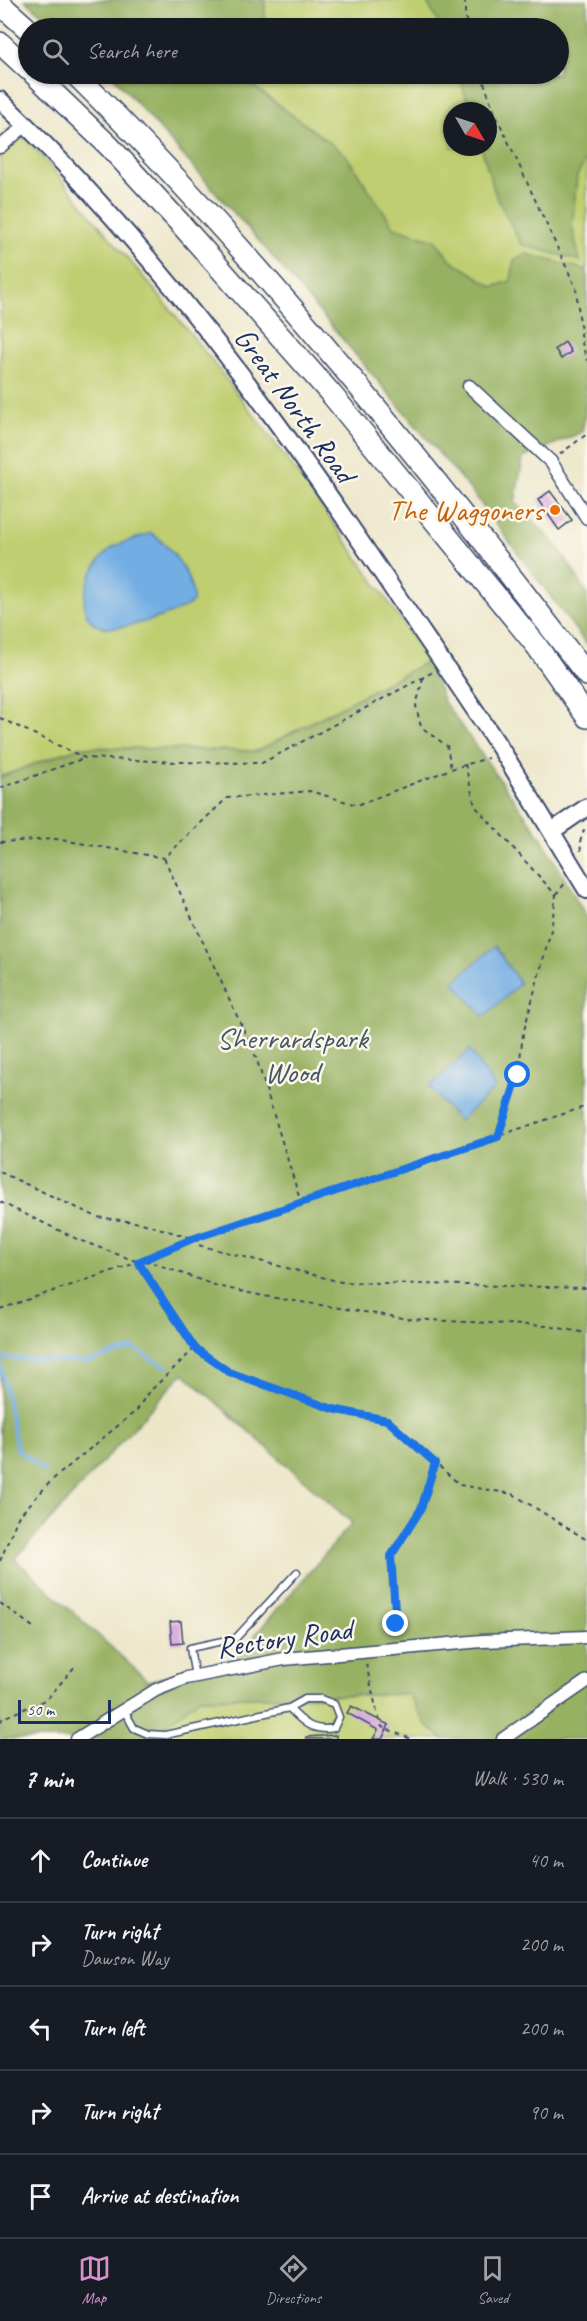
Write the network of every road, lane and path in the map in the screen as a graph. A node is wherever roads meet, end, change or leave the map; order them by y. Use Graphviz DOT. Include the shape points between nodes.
graph roads {
  1 [pos="465,0"];
  2 [pos="0,4"];
  3 [pos="466,18"];
  4 [pos="18,20"];
  5 [pos="0,43"];
  6 [pos="18,60"];
  7 [pos="44,84"];
  8 [pos="85,84"];
  9 [pos="485,84"];
  10 [pos="0,100"];
  11 [pos="26,125"];
  12 [pos="0,147"];
  13 [pos="587,362"];
  14 [pos="468,387"];
  15 [pos="587,434"];
  16 [pos="551,462"];
  17 [pos="587,518"];
  18 [pos="433,672"];
  19 [pos="587,675"];
  20 [pos="423,678"];
  21 [pos="587,717"];
  22 [pos="0,718"];
  23 [pos="85,758"];
  24 [pos="488,758"];
  25 [pos="465,764"];
  26 [pos="451,769"];
  27 [pos="0,788"];
  28 [pos="587,807"];
  29 [pos="587,822"];
  30 [pos="552,831"];
  31 [pos="0,842"];
  32 [pos="164,858"];
  33 [pos="583,858"];
  34 [pos="567,882"];
  35 [pos="587,890"];
  36 [pos="556,895"];
  37 [pos="587,1106"];
  38 [pos="498,1137"];
  39 [pos="0,1172"];
  40 [pos="0,1202"];
  41 [pos="301,1203"];
  42 [pos="197,1237"];
  43 [pos="192,1239"];
  44 [pos="145,1260"];
  45 [pos="138,1262"];
  46 [pos="587,1288"];
  47 [pos="0,1309"];
  48 [pos="586,1331"];
  49 [pos="195,1348"];
  50 [pos="435,1463"];
  51 [pos="587,1540"];
  52 [pos="0,1561"];
  53 [pos="297,1572"];
  54 [pos="0,1602"];
  55 [pos="396,1624"];
  56 [pos="33,1627"];
  57 [pos="587,1637"];
  58 [pos="363,1652"];
  59 [pos="76,1664"];
  60 [pos="195,1677"];
  61 [pos="587,1681"];
  62 [pos="289,1708"];
  63 [pos="124,1710"];
  64 [pos="0,1722"];
  65 [pos="77,1739"];
  66 [pos="411,1739"];
  67 [pos="503,1739"];
  1 -- 3 [label="path"];
  2 -- 4 [label="highway"];
  5 -- 6 [label="highway"];
  7 -- 21 [label="highway" via="109,146 332,395 536,645"];
  8 -- 19 [label="highway" via="192,195 281,296 480,536"];
  9 -- 13 [label="path" via="576,288"];
  10 -- 11 [label="main road, Great North Road"];
  11 -- 12 [label="street"];
  11 -- 30 [label="main road, Great North Road" via="133,240 245,378 356,533"];
  14 -- 16 [label="street"];
  15 -- 16 [label="path"];
  16 -- 17 [label="street"];
  18 -- 20 [label="path"];
  20 -- 23 [label="path" via="262,762"];
  20 -- 26 [label="path" via="416,706 421,727 447,746"];
  22 -- 23 [label="path"];
  23 -- 27 [label="path"];
  24 -- 25 [label="path"];
  25 -- 26 [label="path"];
  25 -- 36 [label="path" via="475,806"];
  26 -- 32 [label="path" via="357,805 309,791 227,798"];
  28 -- 30 [label="main road"];
  29 -- 33 [label="path" via="580,842"];
  30 -- 35 [label="main road, Great North Road"];
  31 -- 32 [label="path" via="56,839"];
  32 -- 41 [label="path" via="256,1057"];
  34 -- 36 [label="path"];
  36 -- 38 [label="path" via="551,930 523,1034 518,1075"];
  37 -- 38 [label="path"];
  38 -- 41 [label="path"];
  39 -- 43 [label="path" via="98,1217 142,1223"];
  40 -- 45 [label="path" via="79,1240"];
  41 -- 42 [label="path"];
  42 -- 43 [label="path"];
  42 -- 46 [label="path" via="198,1245 341,1282"];
  43 -- 44 [label="path"];
  44 -- 45 [label="path"];
  44 -- 48 [label="path" via="217,1286 263,1296 408,1319"];
  45 -- 47 [label="path"];
  45 -- 49 [label="path"];
  49 -- 50 [label="path" via="229,1372 333,1409 387,1420"];
  49 -- 52 [label="path" via="147,1394 137,1410 52,1480 18,1517"];
  50 -- 51 [label="path" via="460,1485 513,1494"];
  50 -- 55 [label="path" via="421,1509 391,1556"];
  53 -- 60 [label="lane" via="236,1638 190,1648"];
  54 -- 56 [label="path"];
  57 -- 58 [label="street, Rectory Road" via="482,1641"];
  58 -- 60 [label="street, Rectory Road" via="284,1659"];
  58 -- 66 [label="path" via="382,1727"];
  59 -- 64 [label="path" via="47,1699"];
  60 -- 63 [label="street, Rectory Road" via="156,1689"];
  61 -- 67 [label="street"];
  62 -- 62 [label="lane" via="305,1699 321,1699 334,1704 339,1716 334,1728 322,1730 310,1728"];
  62 -- 63 [label="lane" via="165,1735 134,1728"];
  63 -- 65 [label="street, Rectory Road"];
}
